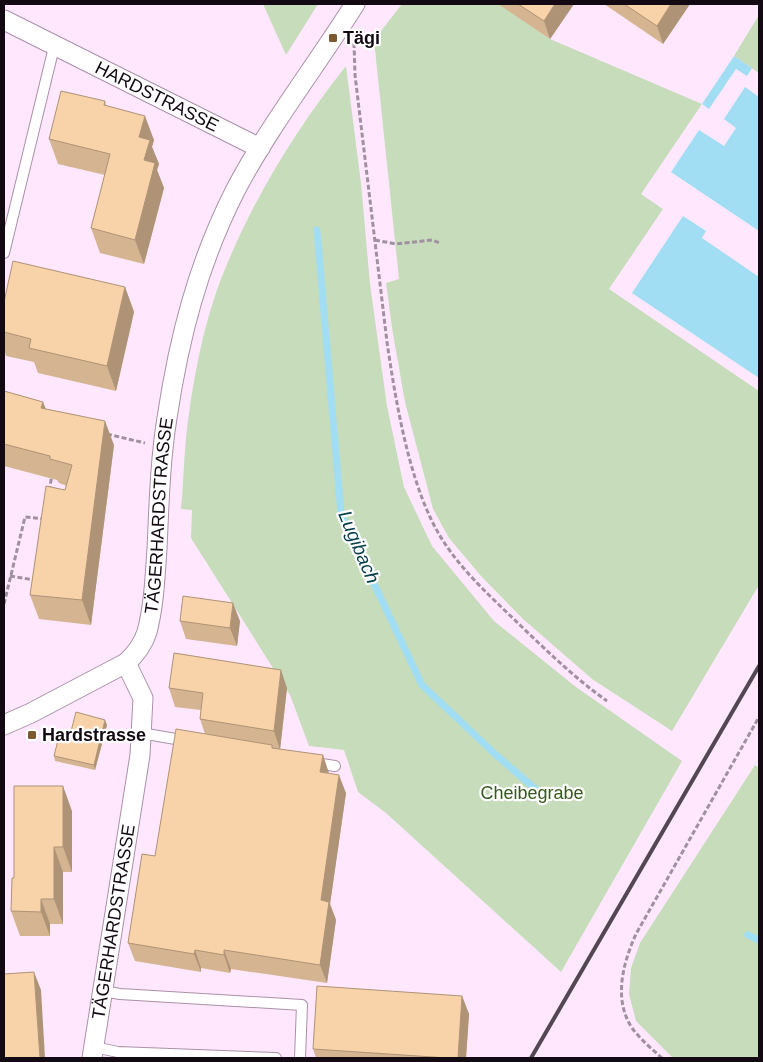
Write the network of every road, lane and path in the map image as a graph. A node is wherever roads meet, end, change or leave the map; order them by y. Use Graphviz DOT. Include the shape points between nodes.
graph roads {
  1 [pos="354,4"];
  2 [pos="4,20"];
  3 [pos="354,42"];
  4 [pos="54,47"];
  5 [pos="260,148"];
  6 [pos="8,218"];
  7 [pos="374,240"];
  8 [pos="440,244"];
  9 [pos="4,253"];
  10 [pos="98,432"];
  11 [pos="163,444"];
  12 [pos="53,471"];
  13 [pos="48,500"];
  14 [pos="46,509"];
  15 [pos="10,576"];
  16 [pos="36,580"];
  17 [pos="4,604"];
  18 [pos="126,663"];
  19 [pos="607,701"];
  20 [pos="759,718"];
  21 [pos="4,725"];
  22 [pos="141,733"];
  23 [pos="201,743"];
  24 [pos="307,761"];
  25 [pos="335,766"];
  26 [pos="103,991"];
  27 [pos="93,1053"];
  28 [pos="276,1058"];
  29 [pos="300,1058"];
  30 [pos="662,1058"];
  1 -- 5 [label="street, TÄGERHARDSTRASSE"];
  2 -- 4 [label="street, HARDSTRASSE"];
  3 -- 7 [label="path"];
  4 -- 5 [label="street, HARDSTRASSE"];
  4 -- 6 [label="lane"];
  5 -- 11 [label="street, TÄGERHARDSTRASSE" via="235,192 198,278 184,323"];
  6 -- 9 [label="lane"];
  7 -- 8 [label="path" via="396,244 432,240"];
  7 -- 19 [label="path" via="394,386 418,485 434,526 446,547 473,578 564,668"];
  10 -- 11 [label="path"];
  11 -- 18 [label="street, TÄGERHARDSTRASSE" via="154,587 146,633 137,653"];
  12 -- 13 [label="path"];
  14 -- 15 [label="path" via="45,519 25,517"];
  15 -- 16 [label="path"];
  15 -- 17 [label="path"];
  18 -- 21 [label="street"];
  18 -- 22 [label="street, TÄGERHARDSTRASSE" via="143,698"];
  20 -- 30 [label="path" via="636,934 625,959 621,989 626,1015 638,1036"];
  22 -- 23 [label="lane"];
  22 -- 26 [label="street, TÄGERHARDSTRASSE"];
  24 -- 25 [label="lane"];
  26 -- 27 [label="street, TÄGERHARDSTRASSE"];
  26 -- 29 [label="lane" via="302,1005"];
  27 -- 28 [label="lane"];
}
